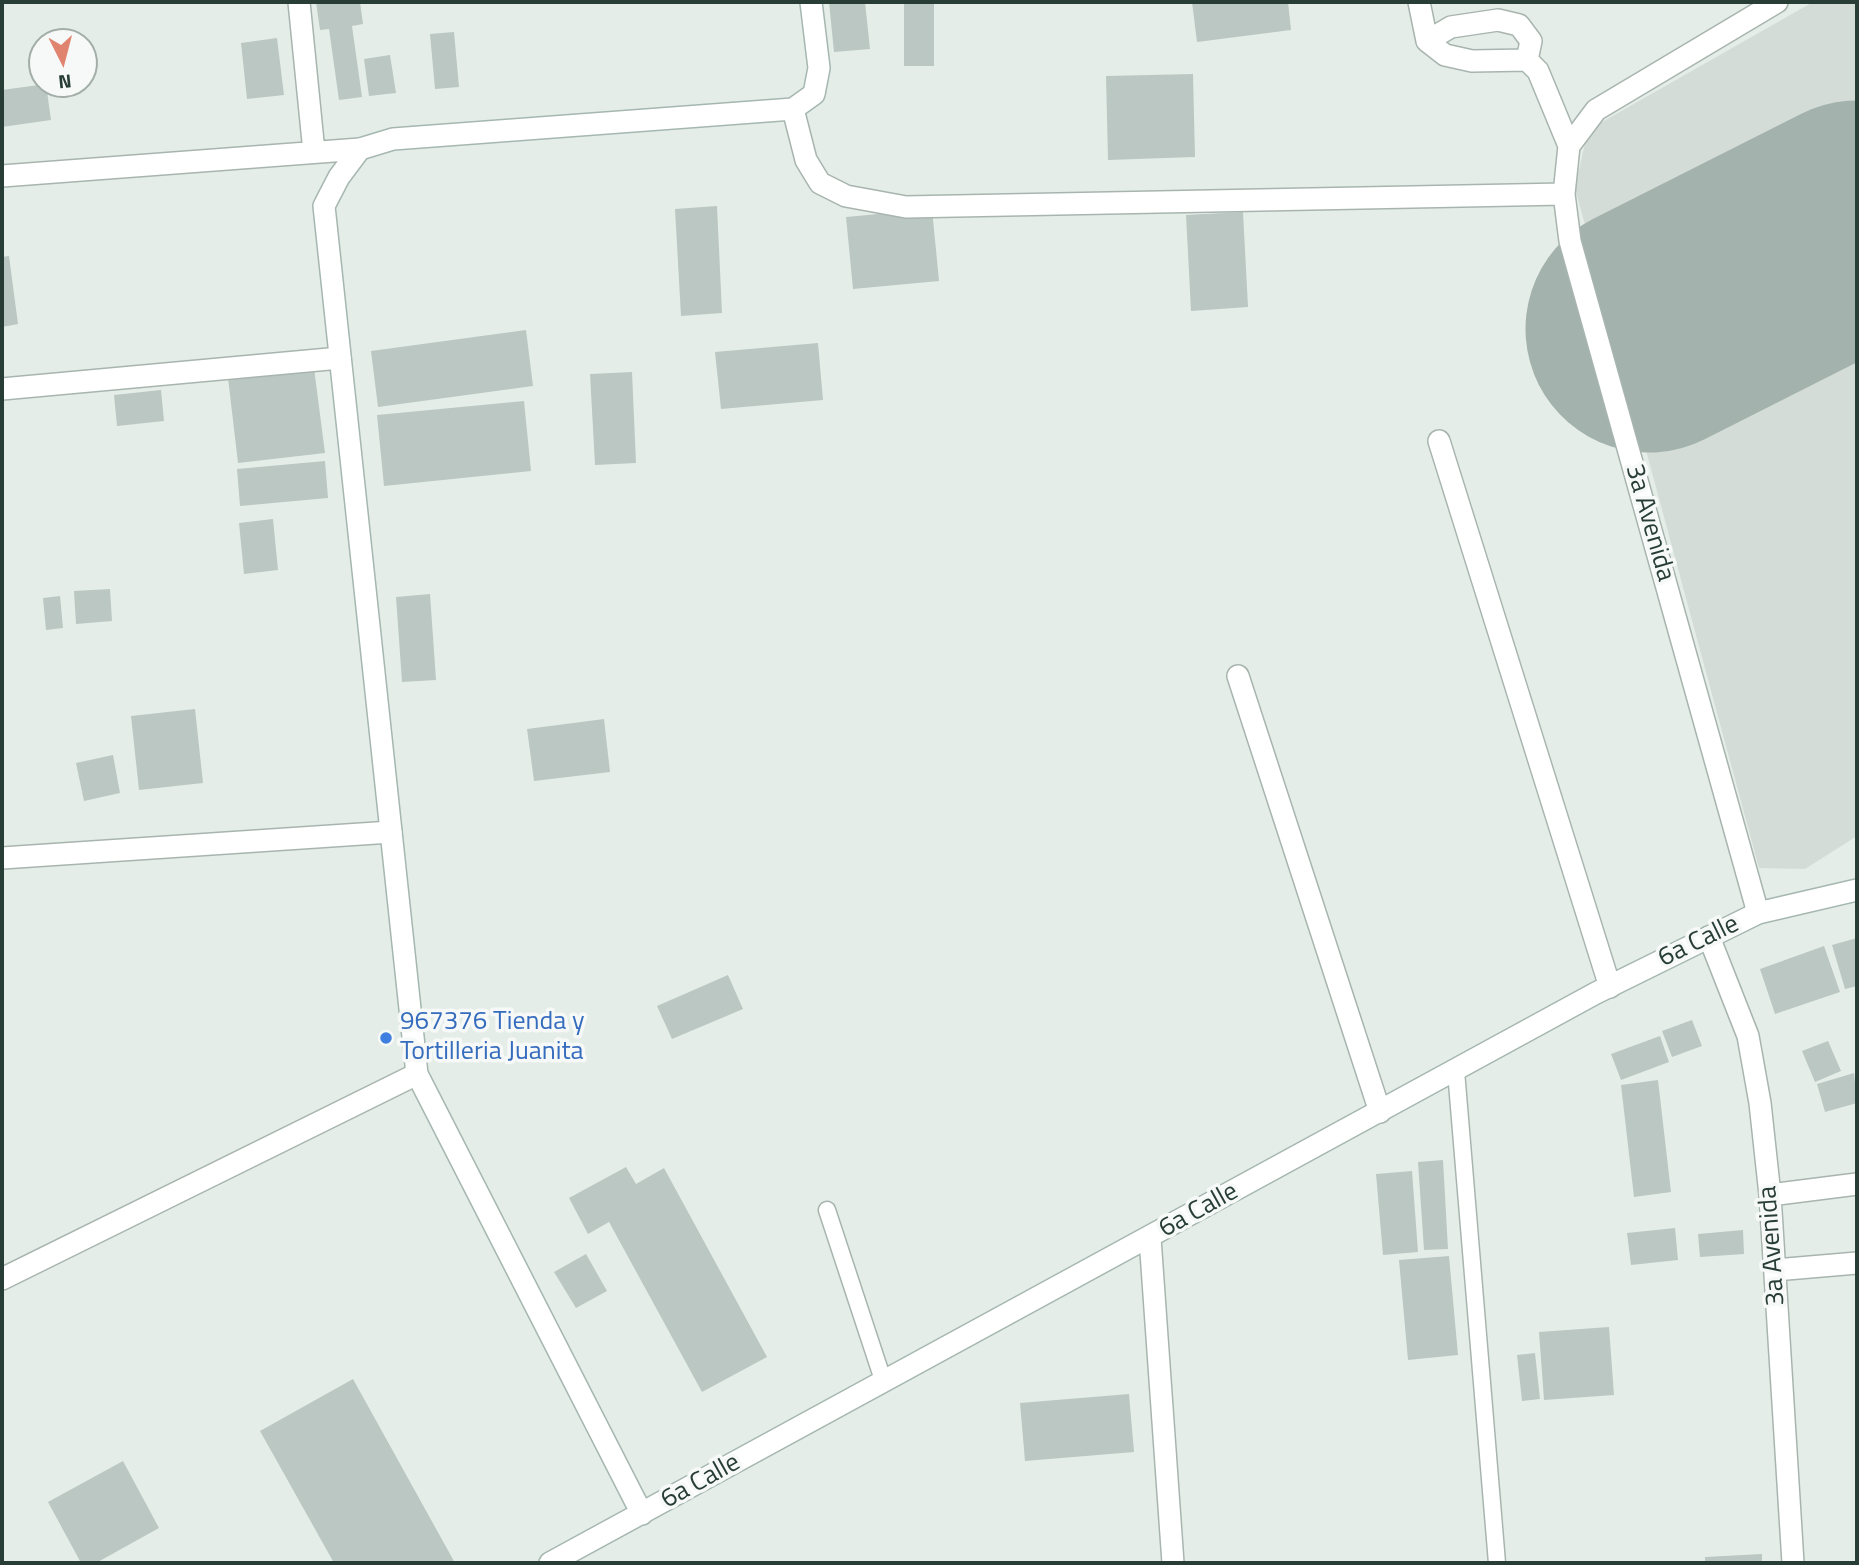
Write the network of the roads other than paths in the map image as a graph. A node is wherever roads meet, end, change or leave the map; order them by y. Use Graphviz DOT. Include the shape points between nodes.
graph roads {
  1 [pos="299,2"];
  2 [pos="811,2"];
  3 [pos="1419,2"];
  4 [pos="1767,5"];
  5 [pos="1427,41"];
  6 [pos="1527,60"];
  7 [pos="793,109"];
  8 [pos="1574,138"];
  9 [pos="360,149"];
  10 [pos="314,152"];
  11 [pos="2,176"];
  12 [pos="1564,194"];
  13 [pos="340,358"];
  14 [pos="2,389"];
  15 [pos="1439,441"];
  16 [pos="1238,676"];
  17 [pos="391,832"];
  18 [pos="2,858"];
  19 [pos="1857,882"];
  20 [pos="1847,893"];
  21 [pos="1758,913"];
  22 [pos="1709,937"];
  23 [pos="1610,987"];
  24 [pos="1456,1071"];
  25 [pos="417,1074"];
  26 [pos="1380,1112"];
  27 [pos="1857,1184"];
  28 [pos="1770,1195"];
  29 [pos="827,1210"];
  30 [pos="1150,1238"];
  31 [pos="1857,1263"];
  32 [pos="1775,1270"];
  33 [pos="2,1279"];
  34 [pos="884,1383"];
  35 [pos="642,1514"];
  36 [pos="550,1563"];
  37 [pos="1173,1563"];
  38 [pos="1497,1563"];
  39 [pos="1793,1563"];
  1 -- 10 [label="street"];
  2 -- 7 [label="street" via="817,81 814,94"];
  3 -- 5 [label="street"];
  4 -- 8 [label="street" via="1596,110"];
  5 -- 6 [label="street" via="1445,55 1472,61"];
  5 -- 6 [label="street" via="1451,27 1498,20 1519,25 1531,41"];
  6 -- 8 [label="street" via="1538,71"];
  7 -- 9 [label="street" via="393,139"];
  7 -- 12 [label="street" via="806,160 820,183 846,196 906,207"];
  8 -- 12 [label="street, 3a Avenida"];
  9 -- 10 [label="street"];
  9 -- 13 [label="street" via="324,206"];
  10 -- 11 [label="street"];
  12 -- 21 [label="street, 3a Avenida" via="1570,241"];
  13 -- 14 [label="street"];
  13 -- 17 [label="street"];
  15 -- 23 [label="street"];
  16 -- 26 [label="street"];
  17 -- 18 [label="street"];
  17 -- 25 [label="street"];
  19 -- 20 [label="street, 6a Calle"];
  20 -- 21 [label="street, 6a Calle"];
  21 -- 22 [label="street, 6a Calle"];
  22 -- 23 [label="street, 6a Calle"];
  22 -- 28 [label="street, 3a Avenida" via="1753,1053"];
  23 -- 24 [label="street, 6a Calle"];
  24 -- 26 [label="street, 6a Calle"];
  24 -- 38 [label="lane"];
  25 -- 33 [label="street"];
  25 -- 35 [label="street"];
  26 -- 30 [label="street, 6a Calle"];
  27 -- 28 [label="street"];
  28 -- 32 [label="street, 3a Avenida"];
  29 -- 34 [label="lane"];
  30 -- 34 [label="street, 6a Calle"];
  30 -- 37 [label="street"];
  31 -- 32 [label="street"];
  32 -- 39 [label="street, 3a Avenida"];
  34 -- 35 [label="street, 6a Calle"];
  35 -- 36 [label="street, 6a Calle"];
}
